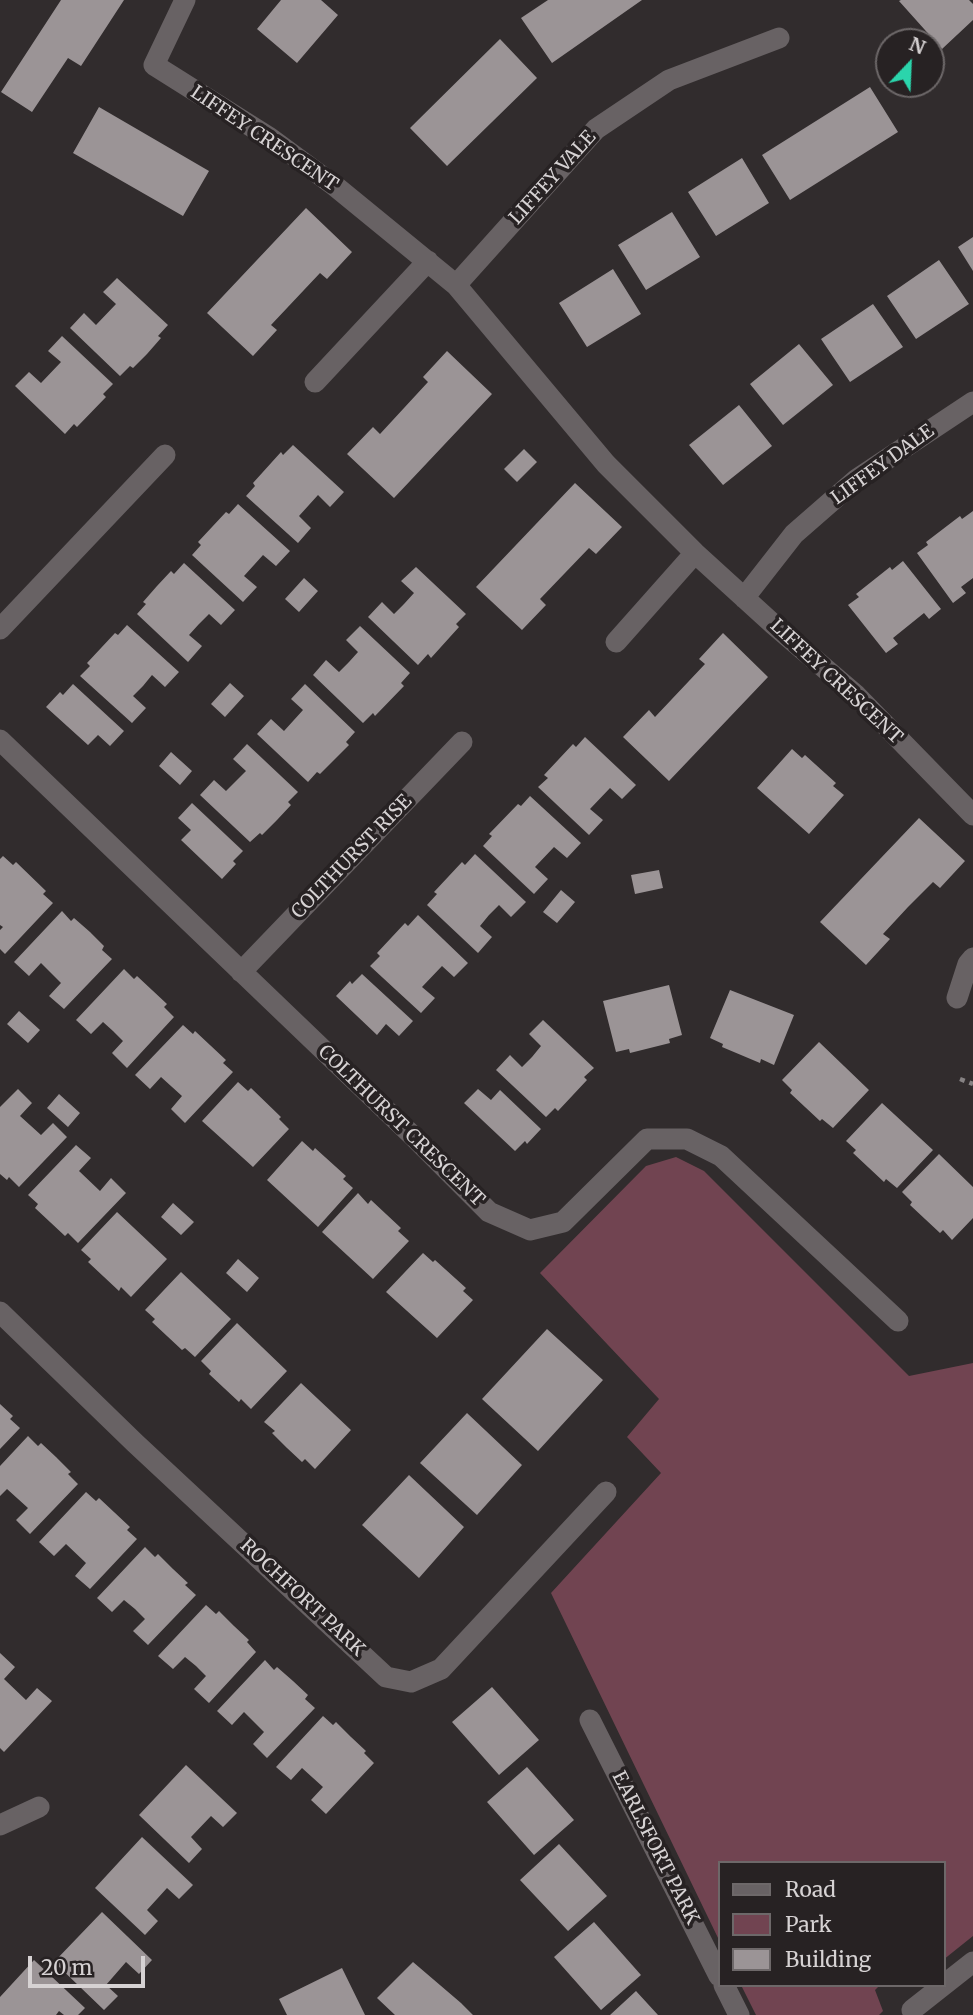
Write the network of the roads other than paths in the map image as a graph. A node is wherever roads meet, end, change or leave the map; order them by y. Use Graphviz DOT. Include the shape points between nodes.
graph roads {
  1 [pos="185,0"];
  2 [pos="779,38"];
  3 [pos="428,261"];
  4 [pos="456,285"];
  5 [pos="315,382"];
  6 [pos="973,402"];
  7 [pos="165,455"];
  8 [pos="695,553"];
  9 [pos="744,598"];
  10 [pos="0,629"];
  11 [pos="616,642"];
  12 [pos="0,740"];
  13 [pos="463,742"];
  14 [pos="973,815"];
  15 [pos="973,958"];
  16 [pos="241,972"];
  17 [pos="957,998"];
  18 [pos="0,1312"];
  19 [pos="898,1321"];
  20 [pos="606,1492"];
  21 [pos="590,1720"];
  22 [pos="39,1807"];
  23 [pos="0,1825"];
  24 [pos="973,1962"];
  25 [pos="718,1974"];
  26 [pos="945,1984"];
  27 [pos="725,1987"];
  28 [pos="941,1987"];
  29 [pos="912,2010"];
  30 [pos="739,2015"];
  1 -- 3 [label="street, LIFFEY CRESCENT" via="153,65 270,138"];
  2 -- 4 [label="street, LIFFEY VALE" via="669,80 596,129"];
  3 -- 4 [label="street, LIFFEY CRESCENT"];
  3 -- 5 [label="street"];
  4 -- 8 [label="street, LIFFEY CRESCENT" via="606,464"];
  6 -- 9 [label="street, LIFFEY DALE" via="858,479 794,534"];
  7 -- 10 [label="street"];
  8 -- 9 [label="street, LIFFEY CRESCENT"];
  8 -- 11 [label="street"];
  9 -- 14 [label="street, LIFFEY CRESCENT" via="856,695"];
  12 -- 16 [label="street, COLTHURST CRESCENT"];
  13 -- 16 [label="street, COLTHURST RISE"];
  15 -- 17 [label="street"];
  16 -- 19 [label="street, COLTHURST CRESCENT" via="489,1212 530,1230 563,1222 647,1139 687,1139 721,1156"];
  18 -- 20 [label="street, ROCHFORT PARK" via="386,1677 411,1682 441,1669"];
  21 -- 25 [label="street, EARLSFORT PARK"];
  22 -- 23 [label="street"];
  24 -- 26 [label="street"];
  27 -- 30 [label="street"];
  28 -- 29 [label="street"];
}
